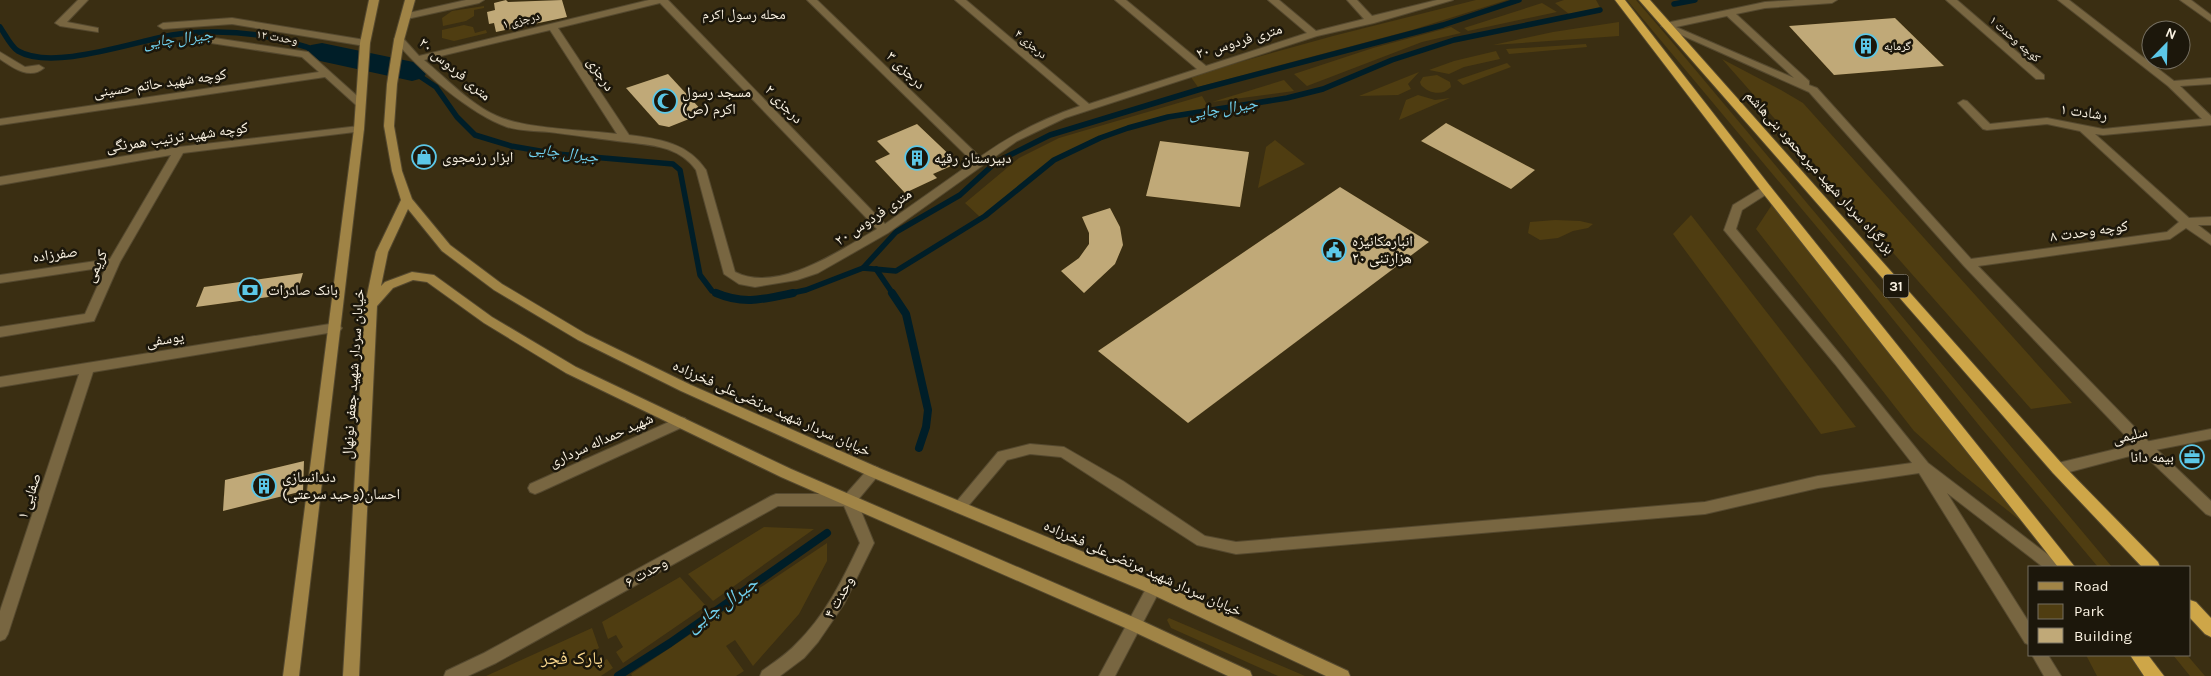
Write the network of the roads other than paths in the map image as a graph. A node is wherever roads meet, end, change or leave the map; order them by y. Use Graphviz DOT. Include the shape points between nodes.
graph roads {
  1 [pos="83,0"];
  2 [pos="374,0"];
  3 [pos="410,0"];
  4 [pos="479,0"];
  5 [pos="662,0"];
  6 [pos="812,0"];
  7 [pos="960,0"];
  8 [pos="1120,0"];
  9 [pos="1273,0"];
  10 [pos="1352,0"];
  11 [pos="1448,0"];
  12 [pos="1620,0"];
  13 [pos="1644,0"];
  14 [pos="1832,0"];
  15 [pos="1951,0"];
  16 [pos="2063,0"];
  17 [pos="2185,0"];
  18 [pos="1730,13"];
  19 [pos="407,16"];
  20 [pos="2211,19"];
  21 [pos="1371,20"];
  22 [pos="164,26"];
  23 [pos="552,26"];
  24 [pos="1666,26"];
  25 [pos="95,30"];
  26 [pos="1314,34"];
  27 [pos="201,39"];
  28 [pos="399,40"];
  29 [pos="365,43"];
  30 [pos="0,54"];
  31 [pos="417,59"];
  32 [pos="39,68"];
  33 [pos="1202,68"];
  34 [pos="325,74"];
  35 [pos="2040,77"];
  36 [pos="2211,81"];
  37 [pos="2172,84"];
  38 [pos="1813,90"];
  39 [pos="360,101"];
  40 [pos="1962,103"];
  41 [pos="1087,107"];
  42 [pos="0,122"];
  43 [pos="2210,122"];
  44 [pos="359,129"];
  45 [pos="2084,129"];
  46 [pos="626,139"];
  47 [pos="179,150"];
  48 [pos="979,162"];
  49 [pos="0,181"];
  50 [pos="1766,189"];
  51 [pos="407,200"];
  52 [pos="2211,221"];
  53 [pos="2186,222"];
  54 [pos="884,230"];
  55 [pos="2211,241"];
  56 [pos="114,262"];
  57 [pos="1968,263"];
  58 [pos="0,279"];
  59 [pos="371,305"];
  60 [pos="336,328"];
  61 [pos="0,332"];
  62 [pos="88,368"];
  63 [pos="0,382"];
  64 [pos="680,422"];
  65 [pos="2211,434"];
  66 [pos="2144,448"];
  67 [pos="1922,467"];
  68 [pos="2058,469"];
  69 [pos="874,472"];
  70 [pos="535,488"];
  71 [pos="849,500"];
  72 [pos="959,508"];
  73 [pos="2211,510"];
  74 [pos="2053,566"];
  75 [pos="2066,566"];
  76 [pos="2151,566"];
  77 [pos="1154,588"];
  78 [pos="2191,608"];
  79 [pos="1135,625"];
  80 [pos="2211,629"];
  81 [pos="0,634"];
  82 [pos="2028,635"];
  83 [pos="2041,656"];
  84 [pos="2139,656"];
  85 [pos="352,675"];
  86 [pos="291,676"];
  87 [pos="452,676"];
  88 [pos="768,676"];
  89 [pos="1107,676"];
  90 [pos="1244,676"];
  91 [pos="1342,676"];
  92 [pos="2054,676"];
  93 [pos="2155,676"];
  1 -- 25 [label="street" via="60,23"];
  2 -- 29 [label="main road"];
  3 -- 19 [label="main road, خیابان سردار شهید مرتضی‌علی فخرزاده"];
  4 -- 19 [label="street"];
  5 -- 23 [label="street, درجزی ۱"];
  5 -- 54 [label="street, درجزی ۲"];
  6 -- 48 [label="street, درجزی ۳"];
  7 -- 41 [label="street, درجزی ۴"];
  8 -- 33 [label="street"];
  9 -- 26 [label="street"];
  10 -- 21 [label="street"];
  11 -- 21 [label="street, ۲۰ متری فردوس"];
  12 -- 50 [label="highway"];
  13 -- 24 [label="highway, بزرگراه سردار شهید میرمحمود بنی‌هاشم / 31"];
  14 -- 18 [label="street" via="1765,5"];
  15 -- 35 [label="street, کوچه وحدت ۱"];
  16 -- 37 [label="street"];
  17 -- 20 [label="street"];
  18 -- 24 [label="street"];
  18 -- 38 [label="street"];
  19 -- 28 [label="main road, خیابان سردار شهید مرتضی‌علی فخرزاده"];
  21 -- 26 [label="street, ۲۰ متری فردوس"];
  22 -- 29 [label="street" via="232,21"];
  23 -- 31 [label="street, درجزی ۱"];
  23 -- 46 [label="street, درجزی"];
  24 -- 38 [label="street"];
  24 -- 68 [label="highway, بزرگراه سردار شهید میرمحمود بنی‌هاشم / 31"];
  26 -- 33 [label="street, ۲۰ متری فردوس"];
  27 -- 34 [label="street, وحدت ۱۲" via="305,54"];
  28 -- 31 [label="street, ۲۰ متری فردوس"];
  28 -- 51 [label="main road, خیابان سردار شهید مرتضی‌علی فخرزاده" via="389,126 397,170"];
  29 -- 39 [label="main road"];
  30 -- 32 [label="street" via="23,70"];
  31 -- 46 [label="street, ۲۰ متری فردوس" via="477,109 493,118 512,125"];
  33 -- 41 [label="street, ۲۰ متری فردوس"];
  34 -- 39 [label="street, وحدت ۱۲"];
  34 -- 42 [label="street, کوچه شهید حاتم حسینی"];
  36 -- 37 [label="street"];
  37 -- 43 [label="street"];
  38 -- 57 [label="street"];
  39 -- 44 [label="main road"];
  40 -- 45 [label="street, رشادت ۱" via="1987,126 2047,121"];
  41 -- 48 [label="street, ۲۰ متری فردوس" via="1037,126"];
  43 -- 45 [label="street, رشادت ۱" via="2103,132"];
  44 -- 47 [label="street, کوچه شهید ترتیب همرنگی"];
  44 -- 60 [label="main road, خیابان سردار شهید جعفر نونهال"];
  45 -- 53 [label="street"];
  46 -- 54 [label="street, ۲۰ متری فردوس" via="667,145 682,150 694,160 701,170 730,274 743,281 756,284 797,276 838,258"];
  47 -- 49 [label="street, کوچه شهید ترتیب همرنگی"];
  47 -- 56 [label="street, کریمی"];
  48 -- 54 [label="street, ۲۰ متری فردوس"];
  50 -- 67 [label="street" via="1737,208 1730,230"];
  50 -- 75 [label="highway"];
  51 -- 59 [label="main road, خیابان سردار شهید جعفر نونهال" via="382,252"];
  51 -- 69 [label="main road, خیابان سردار شهید مرتضی‌علی فخرزاده" via="446,248 498,286 582,337 686,388"];
  52 -- 53 [label="street"];
  53 -- 55 [label="street"];
  53 -- 57 [label="street, کوچه وحدت ۸" via="2170,235"];
  56 -- 58 [label="street, صفرزاده"];
  56 -- 61 [label="street, کریمی" via="90,318"];
  57 -- 66 [label="street"];
  59 -- 64 [label="main road" via="389,285 412,276 430,278 488,320 571,370"];
  59 -- 85 [label="main road, خیابان سردار شهید جعفر نونهال"];
  60 -- 62 [label="street, یوسفی"];
  60 -- 86 [label="main road, خیابان سردار شهید جعفر نونهال"];
  62 -- 63 [label="street, یوسفی"];
  62 -- 81 [label="street, صفایی ۱"];
  64 -- 70 [label="street, شهید حمداله سرداری"];
  64 -- 71 [label="main road"];
  65 -- 66 [label="street, سلیمی"];
  66 -- 68 [label="street, سلیمی"];
  66 -- 73 [label="street"];
  67 -- 72 [label="street" via="1818,482 1705,508 1236,548 1202,541 1064,452 1030,448 1003,456"];
  67 -- 74 [label="street"];
  67 -- 82 [label="street"];
  68 -- 76 [label="highway, بزرگراه سردار شهید میرمحمود بنی‌هاشم / 31"];
  69 -- 71 [label="street"];
  69 -- 72 [label="main road, خیابان سردار شهید مرتضی‌علی فخرزاده"];
  71 -- 79 [label="main road"];
  71 -- 87 [label="street, وحدت ۶" via="776,500"];
  71 -- 88 [label="street, وحدت ۴" via="867,543 840,599 823,625 801,650"];
  72 -- 77 [label="main road, خیابان سردار شهید مرتضی‌علی فخرزاده"];
  77 -- 79 [label="street"];
  77 -- 91 [label="main road, خیابان سردار شهید مرتضی‌علی فخرزاده"];
  78 -- 80 [label="highway"];
  79 -- 89 [label="street"];
  79 -- 90 [label="main road"];
  83 -- 92 [label="street"];
  84 -- 93 [label="highway"];
}
